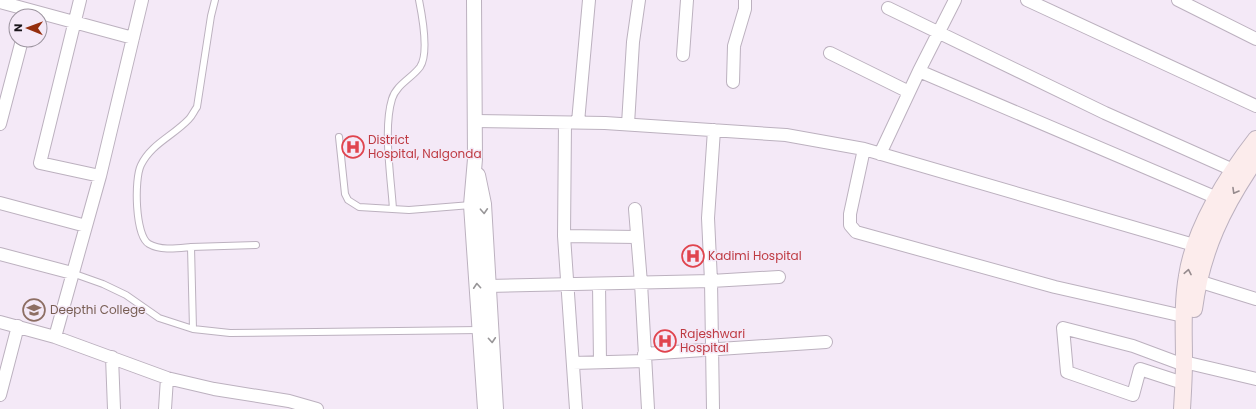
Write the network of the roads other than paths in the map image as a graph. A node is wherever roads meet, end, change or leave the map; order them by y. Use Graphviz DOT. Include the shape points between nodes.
graph roads {
  1 [pos="80,0"];
  2 [pos="142,0"];
  3 [pos="215,0"];
  4 [pos="419,0"];
  5 [pos="474,0"];
  6 [pos="589,0"];
  7 [pos="639,0"];
  8 [pos="688,0"];
  9 [pos="745,0"];
  10 [pos="955,0"];
  11 [pos="1027,0"];
  12 [pos="1178,0"];
  13 [pos="0,2"];
  14 [pos="25,8"];
  15 [pos="888,8"];
  16 [pos="48,15"];
  17 [pos="74,22"];
  18 [pos="939,33"];
  19 [pos="132,38"];
  20 [pos="1256,39"];
  21 [pos="20,48"];
  22 [pos="830,54"];
  23 [pos="683,55"];
  24 [pos="919,71"];
  25 [pos="733,82"];
  26 [pos="909,92"];
  27 [pos="1256,106"];
  28 [pos="475,121"];
  29 [pos="578,122"];
  30 [pos="565,123"];
  31 [pos="0,124"];
  32 [pos="628,124"];
  33 [pos="714,130"];
  34 [pos="339,137"];
  35 [pos="1256,139"];
  36 [pos="864,149"];
  37 [pos="880,154"];
  38 [pos="475,159"];
  39 [pos="1256,159"];
  40 [pos="1233,170"];
  41 [pos="100,176"];
  42 [pos="1217,198"];
  43 [pos="0,203"];
  44 [pos="471,205"];
  45 [pos="393,209"];
  46 [pos="635,209"];
  47 [pos="86,226"];
  48 [pos="564,236"];
  49 [pos="636,237"];
  50 [pos="256,245"];
  51 [pos="1194,245"];
  52 [pos="192,247"];
  53 [pos="0,254"];
  54 [pos="72,273"];
  55 [pos="779,277"];
  56 [pos="711,281"];
  57 [pos="1198,281"];
  58 [pos="641,283"];
  59 [pos="568,284"];
  60 [pos="599,284"];
  61 [pos="488,286"];
  62 [pos="1256,299"];
  63 [pos="1183,316"];
  64 [pos="0,322"];
  65 [pos="18,326"];
  66 [pos="193,329"];
  67 [pos="480,330"];
  68 [pos="55,337"];
  69 [pos="826,342"];
  70 [pos="712,351"];
  71 [pos="645,357"];
  72 [pos="112,358"];
  73 [pos="600,362"];
  74 [pos="573,363"];
  75 [pos="1187,364"];
  76 [pos="167,378"];
  77 [pos="1256,379"];
  78 [pos="1183,383"];
  79 [pos="0,395"];
  80 [pos="114,409"];
  81 [pos="165,409"];
  82 [pos="316,409"];
  83 [pos="485,409"];
  84 [pos="496,409"];
  85 [pos="576,409"];
  86 [pos="648,409"];
  87 [pos="713,409"];
  88 [pos="1182,409"];
  89 [pos="1192,409"];
  1 -- 17 [label="street"];
  2 -- 19 [label="street"];
  3 -- 52 [label="lane" via="197,107 189,119 154,147 141,165 137,185 142,236 149,244 167,248"];
  4 -- 45 [label="lane" via="424,27 421,66 392,97 388,113"];
  5 -- 28 [label="street"];
  6 -- 29 [label="street"];
  7 -- 32 [label="street" via="633,42"];
  8 -- 23 [label="street"];
  9 -- 25 [label="street" via="745,9 734,46"];
  10 -- 18 [label="street"];
  11 -- 27 [label="street"];
  12 -- 20 [label="street"];
  13 -- 14 [label="street"];
  15 -- 18 [label="street"];
  16 -- 17 [label="street"];
  17 -- 19 [label="street"];
  17 -- 41 [label="street" via="40,163"];
  18 -- 24 [label="street"];
  18 -- 40 [label="street" via="1105,113"];
  19 -- 41 [label="street"];
  21 -- 31 [label="street"];
  22 -- 26 [label="street"];
  24 -- 26 [label="street"];
  24 -- 42 [label="street"];
  26 -- 37 [label="street"];
  28 -- 30 [label="street"];
  28 -- 38 [label="street"];
  29 -- 30 [label="street"];
  29 -- 32 [label="street"];
  30 -- 48 [label="street"];
  32 -- 33 [label="street"];
  33 -- 36 [label="street" via="786,135"];
  33 -- 56 [label="street" via="708,218"];
  34 -- 45 [label="lane" via="343,184 348,200 359,207"];
  35 -- 40 [label="main road"];
  36 -- 37 [label="street"];
  36 -- 63 [label="street" via="850,214 850,225 856,232 1055,287"];
  37 -- 51 [label="street"];
  38 -- 44 [label="street"];
  38 -- 61 [label="street, one-way" via="484,204"];
  39 -- 57 [label="main road, one-way" via="1228,203 1210,241"];
  40 -- 42 [label="main road"];
  41 -- 47 [label="street"];
  42 -- 51 [label="main road"];
  43 -- 47 [label="street"];
  44 -- 45 [label="lane"];
  67 -- 44 [label="street, one-way"];
  46 -- 49 [label="street"];
  47 -- 54 [label="street"];
  48 -- 49 [label="street"];
  48 -- 59 [label="street"];
  49 -- 58 [label="street"];
  50 -- 52 [label="lane"];
  63 -- 51 [label="main road, one-way" via="1187,276"];
  52 -- 66 [label="lane"];
  53 -- 54 [label="street"];
  54 -- 66 [label="lane" via="126,295 159,318"];
  54 -- 68 [label="street"];
  55 -- 56 [label="street"];
  56 -- 58 [label="street"];
  56 -- 70 [label="street"];
  57 -- 62 [label="street"];
  57 -- 75 [label="main road"];
  58 -- 60 [label="street"];
  58 -- 71 [label="street"];
  59 -- 60 [label="street"];
  59 -- 61 [label="street"];
  59 -- 74 [label="street"];
  60 -- 73 [label="street"];
  61 -- 84 [label="street, one-way"];
  63 -- 75 [label="main road"];
  64 -- 65 [label="street"];
  65 -- 68 [label="street"];
  65 -- 79 [label="street"];
  66 -- 67 [label="lane" via="230,333"];
  67 -- 83 [label="street"];
  68 -- 72 [label="street"];
  69 -- 70 [label="street"];
  70 -- 71 [label="street"];
  70 -- 87 [label="street"];
  71 -- 73 [label="street"];
  71 -- 86 [label="street"];
  72 -- 76 [label="street"];
  72 -- 80 [label="street"];
  73 -- 74 [label="street"];
  74 -- 85 [label="street"];
  75 -- 77 [label="street"];
  75 -- 78 [label="main road"];
  75 -- 78 [label="street" via="1133,346 1063,328 1067,372 1133,395 1140,369"];
  75 -- 89 [label="main road"];
  76 -- 81 [label="street"];
  76 -- 82 [label="street" via="214,389 289,400"];
  78 -- 88 [label="main road"];
}
